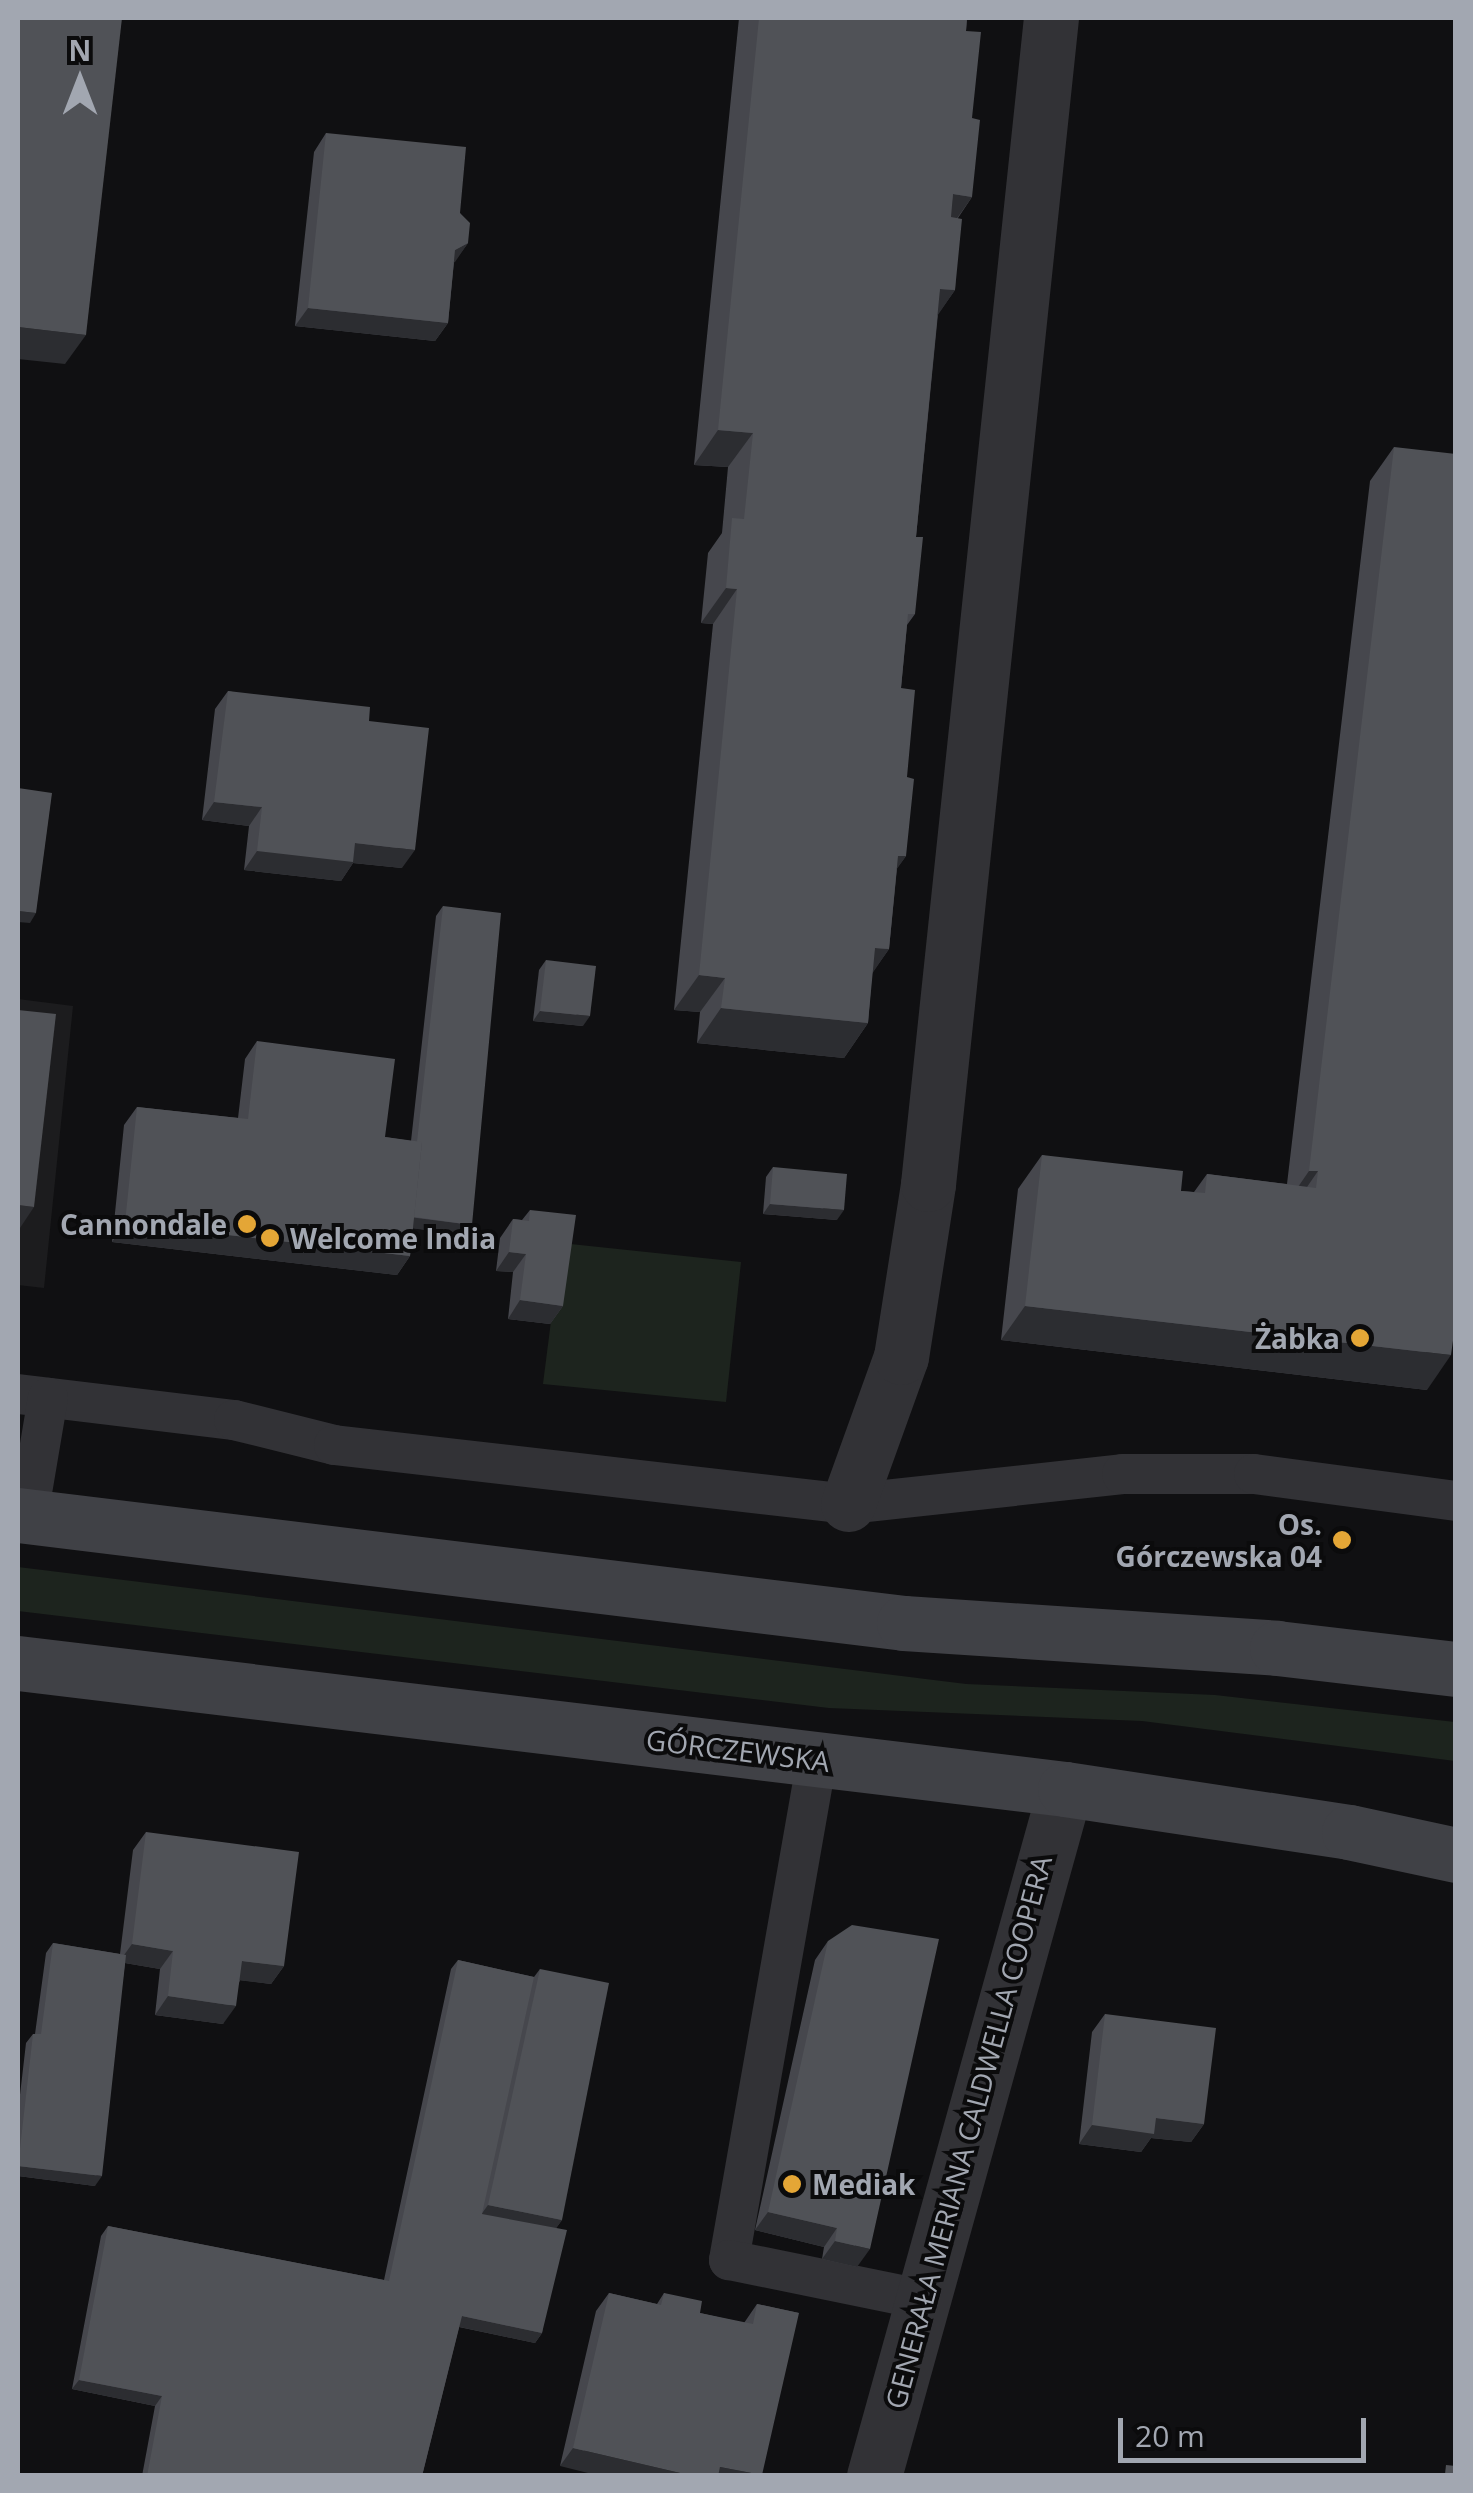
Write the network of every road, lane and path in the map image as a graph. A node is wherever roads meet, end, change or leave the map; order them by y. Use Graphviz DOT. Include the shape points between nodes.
graph roads {
  1 [pos="1051,18"];
  2 [pos="33,1396"];
  3 [pos="1456,1501"];
  4 [pos="848,1504"];
  5 [pos="23,1516"];
  6 [pos="18,1664"];
  7 [pos="1456,1668"];
  8 [pos="817,1759"];
  9 [pos="1064,1790"];
  10 [pos="1456,1856"];
  11 [pos="921,2299"];
  12 [pos="874,2476"];
  1 -- 4 [label="street" via="928,1184 901,1357"];
  2 -- 4 [label="lane" via="234,1420 334,1445"];
  2 -- 5 [label="lane"];
  3 -- 4 [label="lane" via="1254,1474 1122,1474"];
  5 -- 7 [label="main road" via="904,1623 1277,1648"];
  6 -- 8 [label="main road, GÓRCZEWSKA"];
  8 -- 9 [label="main road, GÓRCZEWSKA"];
  8 -- 11 [label="lane" via="729,2260"];
  9 -- 10 [label="main road, GÓRCZEWSKA" via="1348,1832"];
  9 -- 11 [label="street, GENERAŁA MERIANA CALDWELLA COOPERA"];
  11 -- 12 [label="street, GENERAŁA MERIANA CALDWELLA COOPERA"];
}
